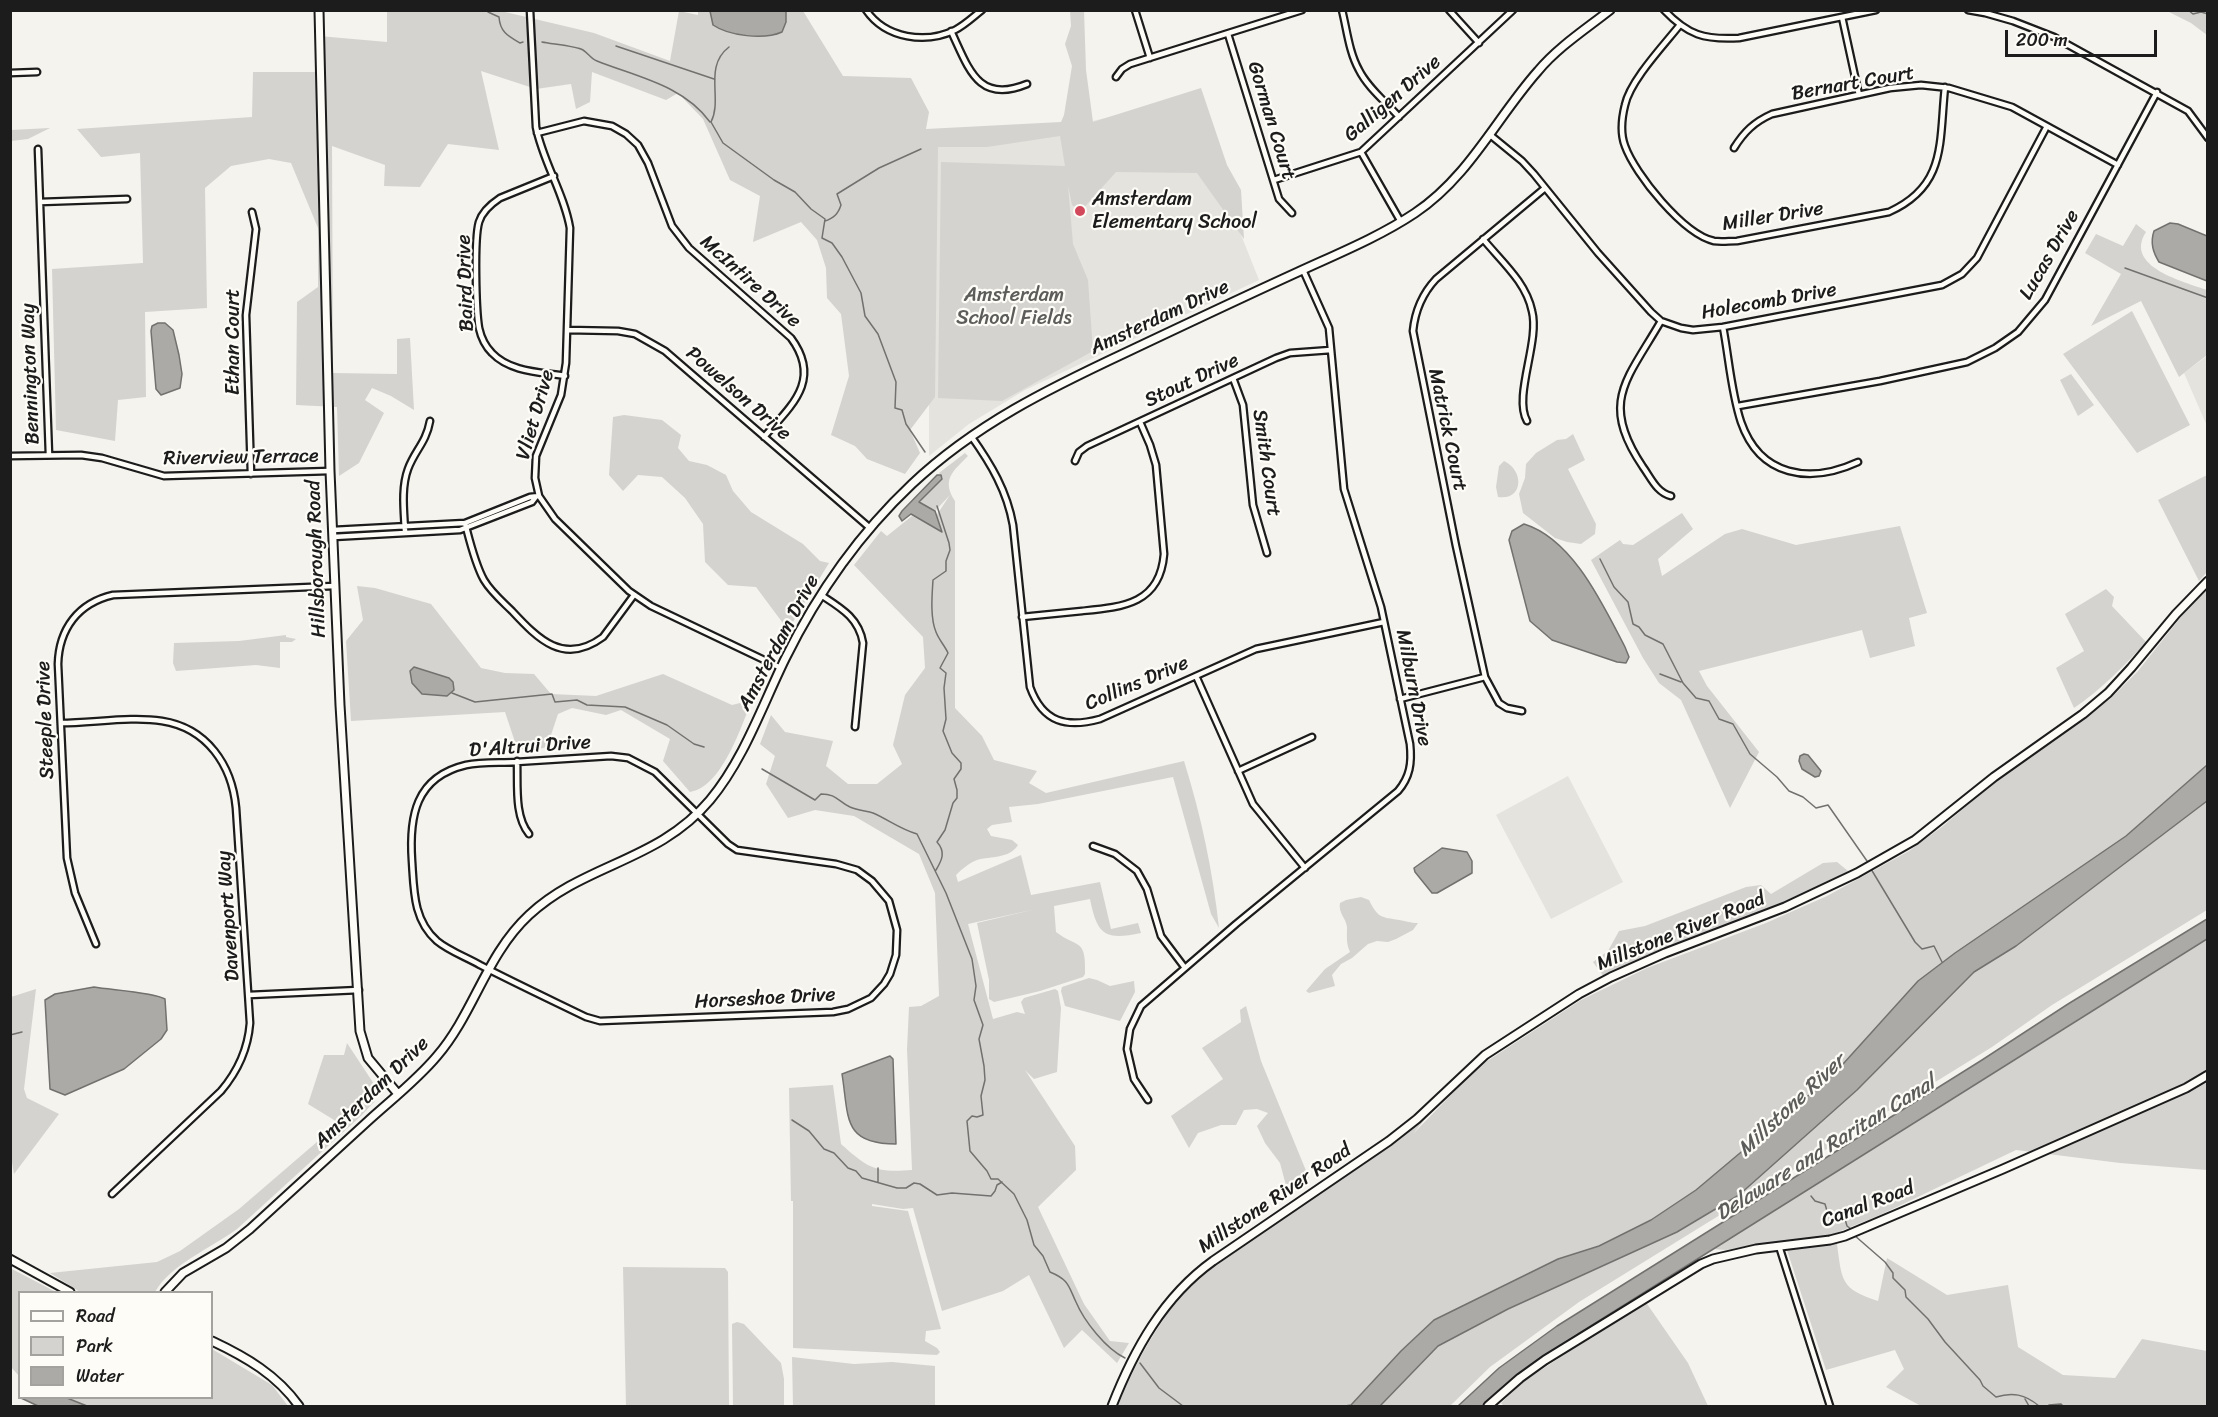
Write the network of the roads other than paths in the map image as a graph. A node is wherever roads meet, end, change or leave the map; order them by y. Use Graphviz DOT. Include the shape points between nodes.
graph roads {
  1 [pos="320,10"];
  2 [pos="530,10"];
  3 [pos="866,10"];
  4 [pos="982,10"];
  5 [pos="1135,10"];
  6 [pos="1302,10"];
  7 [pos="1342,10"];
  8 [pos="1449,10"];
  9 [pos="1513,10"];
  10 [pos="1610,10"];
  11 [pos="1664,10"];
  12 [pos="1876,10"];
  13 [pos="1968,10"];
  14 [pos="1842,17"];
  15 [pos="1679,26"];
  16 [pos="951,31"];
  17 [pos="1228,34"];
  18 [pos="1479,43"];
  19 [pos="1150,58"];
  20 [pos="37,72"];
  21 [pos="10,73"];
  22 [pos="1116,76"];
  23 [pos="1027,84"];
  24 [pos="1945,87"];
  25 [pos="2157,92"];
  26 [pos="1859,95"];
  27 [pos="1399,117"];
  28 [pos="2047,126"];
  29 [pos="537,133"];
  30 [pos="1489,134"];
  31 [pos="2208,138"];
  32 [pos="38,148"];
  33 [pos="1734,148"];
  34 [pos="1361,152"];
  35 [pos="2118,165"];
  36 [pos="554,176"];
  37 [pos="1274,180"];
  38 [pos="1545,188"];
  39 [pos="127,199"];
  40 [pos="40,202"];
  41 [pos="252,212"];
  42 [pos="1292,213"];
  43 [pos="1401,222"];
  44 [pos="1483,239"];
  45 [pos="1303,270"];
  46 [pos="1661,321"];
  47 [pos="1724,327"];
  48 [pos="567,330"];
  49 [pos="1331,350"];
  50 [pos="565,376"];
  51 [pos="1233,378"];
  52 [pos="1738,406"];
  53 [pos="430,421"];
  54 [pos="1527,421"];
  55 [pos="1140,422"];
  56 [pos="971,436"];
  57 [pos="764,437"];
  58 [pos="49,454"];
  59 [pos="10,456"];
  60 [pos="1075,461"];
  61 [pos="1858,462"];
  62 [pos="330,471"];
  63 [pos="251,474"];
  64 [pos="1671,496"];
  65 [pos="537,497"];
  66 [pos="466,526"];
  67 [pos="870,528"];
  68 [pos="405,530"];
  69 [pos="333,534"];
  70 [pos="1267,553"];
  71 [pos="2208,581"];
  72 [pos="335,586"];
  73 [pos="634,595"];
  74 [pos="820,595"];
  75 [pos="1022,617"];
  76 [pos="1384,622"];
  77 [pos="781,668"];
  78 [pos="1196,676"];
  79 [pos="1485,677"];
  80 [pos="1400,699"];
  81 [pos="1522,711"];
  82 [pos="61,723"];
  83 [pos="855,727"];
  84 [pos="1312,737"];
  85 [pos="517,762"];
  86 [pos="1238,771"];
  87 [pos="697,814"];
  88 [pos="529,834"];
  89 [pos="1093,846"];
  90 [pos="1305,868"];
  91 [pos="96,944"];
  92 [pos="1185,968"];
  93 [pos="487,969"];
  94 [pos="359,990"];
  95 [pos="249,995"];
  96 [pos="2208,1075"];
  97 [pos="398,1094"];
  98 [pos="1148,1100"];
  99 [pos="112,1194"];
  100 [pos="1779,1246"];
  101 [pos="10,1258"];
  102 [pos="67,1291"];
  103 [pos="167,1291"];
  104 [pos="213,1342"];
  105 [pos="299,1407"];
  106 [pos="1112,1407"];
  107 [pos="1488,1407"];
  108 [pos="1830,1407"];
  1 -- 62 [label="street, Hillsborough Road"];
  2 -- 29 [label="street, Vliet Drive"];
  3 -- 16 [label="street" via="876,22 902,35 930,37"];
  4 -- 16 [label="street"];
  5 -- 19 [label="street"];
  6 -- 17 [label="street"];
  7 -- 27 [label="street" via="1358,69"];
  8 -- 18 [label="street"];
  9 -- 18 [label="street, Galligen Drive"];
  10 -- 30 [label="street, Amsterdam Drive" via="1547,60"];
  11 -- 15 [label="street"];
  12 -- 14 [label="street"];
  13 -- 25 [label="street" via="2054,37"];
  14 -- 15 [label="street" via="1739,38 1700,37"];
  14 -- 26 [label="street"];
  15 -- 24 [label="street, Miller Drive" via="1633,86 1625,103 1624,144 1634,166 1680,222 1713,241 1760,237 1904,206 1920,194 1932,176 1938,158"];
  16 -- 23 [label="street" via="967,65 984,85 999,91"];
  17 -- 19 [label="street"];
  17 -- 37 [label="street, Gorman Court"];
  18 -- 27 [label="street, Galligen Drive"];
  19 -- 22 [label="street" via="1131,64"];
  20 -- 21 [label="street"];
  24 -- 26 [label="street, Bernart Court" via="1921,85"];
  24 -- 28 [label="street, Bernart Court" via="2012,106"];
  25 -- 31 [label="street" via="2188,111"];
  25 -- 35 [label="street, Lucas Drive"];
  26 -- 33 [label="street, Bernart Court" via="1772,114 1743,134"];
  27 -- 34 [label="street, Galligen Drive"];
  28 -- 35 [label="street, Bernart Court"];
  28 -- 47 [label="street, Holecomb Drive" via="1977,258 1962,274 1941,285"];
  29 -- 36 [label="street, Vliet Drive"];
  29 -- 57 [label="street, McIntire Drive" via="584,121 612,126 626,134 648,163 672,226 689,248 792,338 805,367 804,382"];
  30 -- 38 [label="street, Holecomb Drive" via="1522,161"];
  30 -- 43 [label="street, Amsterdam Drive" via="1447,187"];
  32 -- 40 [label="street, Bennington Way"];
  34 -- 37 [label="street, Galligen Drive"];
  34 -- 43 [label="street"];
  35 -- 52 [label="street, Lucas Drive" via="2045,300 2018,332 1995,348 1967,362"];
  36 -- 48 [label="street, Vliet Drive" via="570,228"];
  36 -- 50 [label="street, Baird Drive" via="500,198 481,217 476,242 478,313 483,341 503,363"];
  37 -- 42 [label="street, Gorman Court" via="1279,198"];
  38 -- 44 [label="street, Matrick Court"];
  38 -- 46 [label="street, Holecomb Drive"];
  39 -- 40 [label="street"];
  40 -- 58 [label="street, Bennington Way"];
  41 -- 63 [label="street, Ethan Court" via="256,229 246,315"];
  43 -- 45 [label="street, Amsterdam Drive"];
  44 -- 54 [label="street" via="1519,281 1532,311 1534,326 1522,405"];
  44 -- 79 [label="street, Matrick Court" via="1430,285 1417,310 1413,331"];
  45 -- 49 [label="street, Milburn Drive" via="1327,321"];
  45 -- 56 [label="street, Amsterdam Drive" via="1044,391"];
  46 -- 47 [label="street, Holecomb Drive" via="1693,330"];
  46 -- 64 [label="street" via="1626,382 1620,400 1620,420 1642,465 1660,491"];
  47 -- 52 [label="street"];
  48 -- 50 [label="street, Vliet Drive"];
  48 -- 57 [label="street, Powelson Drive" via="618,331 645,338"];
  49 -- 51 [label="street, Stout Drive" via="1283,355"];
  49 -- 76 [label="street, Milburn Drive" via="1344,489"];
  50 -- 65 [label="street, Vliet Drive" via="536,456"];
  51 -- 55 [label="street, Stout Drive"];
  51 -- 70 [label="street, Smith Court" via="1243,405 1253,505"];
  52 -- 61 [label="street" via="1751,443 1775,466 1792,473 1812,474"];
  53 -- 68 [label="street" via="427,436 405,478"];
  55 -- 60 [label="street, Stout Drive" via="1087,446 1078,452"];
  55 -- 75 [label="street" via="1156,465 1164,554 1156,581 1142,597 1122,607"];
  56 -- 67 [label="street, Amsterdam Drive" via="914,482"];
  56 -- 75 [label="street, Collins Drive" via="997,476 1011,513"];
  57 -- 67 [label="street, Powelson Drive"];
  58 -- 59 [label="street, Riverview Terrace"];
  58 -- 63 [label="street, Riverview Terrace" via="92,456 164,476"];
  62 -- 63 [label="street, Riverview Terrace"];
  62 -- 69 [label="street, Hillsborough Road"];
  65 -- 66 [label="street"];
  65 -- 73 [label="street, Vliet Drive"];
  66 -- 68 [label="street"];
  66 -- 73 [label="street" via="479,569 489,587 535,636 555,647 575,649 597,641"];
  67 -- 74 [label="street, Amsterdam Drive"];
  68 -- 69 [label="street"];
  69 -- 72 [label="street, Hillsborough Road"];
  71 -- 106 [label="street, Millstone River Road" via="2097,703 1907,845 1785,907 1611,977 1485,1055 1403,1131 1187,1281 1136,1353"];
  72 -- 82 [label="street, Steeple Drive" via="121,594 91,603 69,623 60,645"];
  72 -- 94 [label="street, Hillsborough Road"];
  73 -- 77 [label="street, Vliet Drive"];
  74 -- 77 [label="street, Amsterdam Drive"];
  74 -- 83 [label="street" via="851,616 862,635"];
  75 -- 78 [label="street, Collins Drive" via="1033,696 1049,715 1064,722 1080,724 1100,719"];
  76 -- 78 [label="street, Collins Drive" via="1272,645"];
  76 -- 80 [label="street, Milburn Drive"];
  77 -- 87 [label="street, Amsterdam Drive" via="733,767"];
  78 -- 86 [label="street"];
  79 -- 80 [label="street"];
  79 -- 81 [label="street, Matrick Court" via="1499,703"];
  80 -- 90 [label="street, Milburn Drive" via="1412,756 1404,784"];
  82 -- 91 [label="street, Steeple Drive" via="67,858 75,892"];
  82 -- 95 [label="street, Davenport Way" via="169,722 202,738 221,759 235,794"];
  84 -- 86 [label="street"];
  85 -- 87 [label="street, D'Altrui Drive" via="628,758 655,771"];
  85 -- 88 [label="street" via="520,817"];
  85 -- 93 [label="street, D'Altrui Drive" via="470,765 446,772 424,791 410,827 414,894 422,922 441,944"];
  86 -- 90 [label="street" via="1258,813"];
  87 -- 93 [label="street, Amsterdam Drive" via="657,845 570,885 542,903 515,929"];
  87 -- 93 [label="street, Horseshoe Drive" via="737,850 836,864 857,870 872,880 889,901 897,930 893,964 880,989 861,1004 841,1011 607,1021 586,1017"];
  89 -- 92 [label="street" via="1122,857 1137,871 1147,889 1161,936"];
  90 -- 92 [label="street, Milburn Drive"];
  92 -- 98 [label="street, Milburn Drive" via="1141,1006 1130,1029 1127,1049 1131,1070"];
  93 -- 97 [label="street, Amsterdam Drive" via="448,1041"];
  94 -- 95 [label="street"];
  94 -- 97 [label="street, Hillsborough Road" via="365,1052"];
  95 -- 99 [label="street, Davenport Way" via="247,1044 229,1082"];
  96 -- 100 [label="street, Canal Road" via="1853,1232 1830,1240"];
  97 -- 103 [label="street, Amsterdam Drive" via="239,1238 183,1273"];
  100 -- 107 [label="street, Canal Road" via="1713,1259 1691,1269 1539,1365"];
  100 -- 108 [label="street"];
  101 -- 102 [label="street"];
  104 -- 105 [label="street" via="264,1370"];
}
